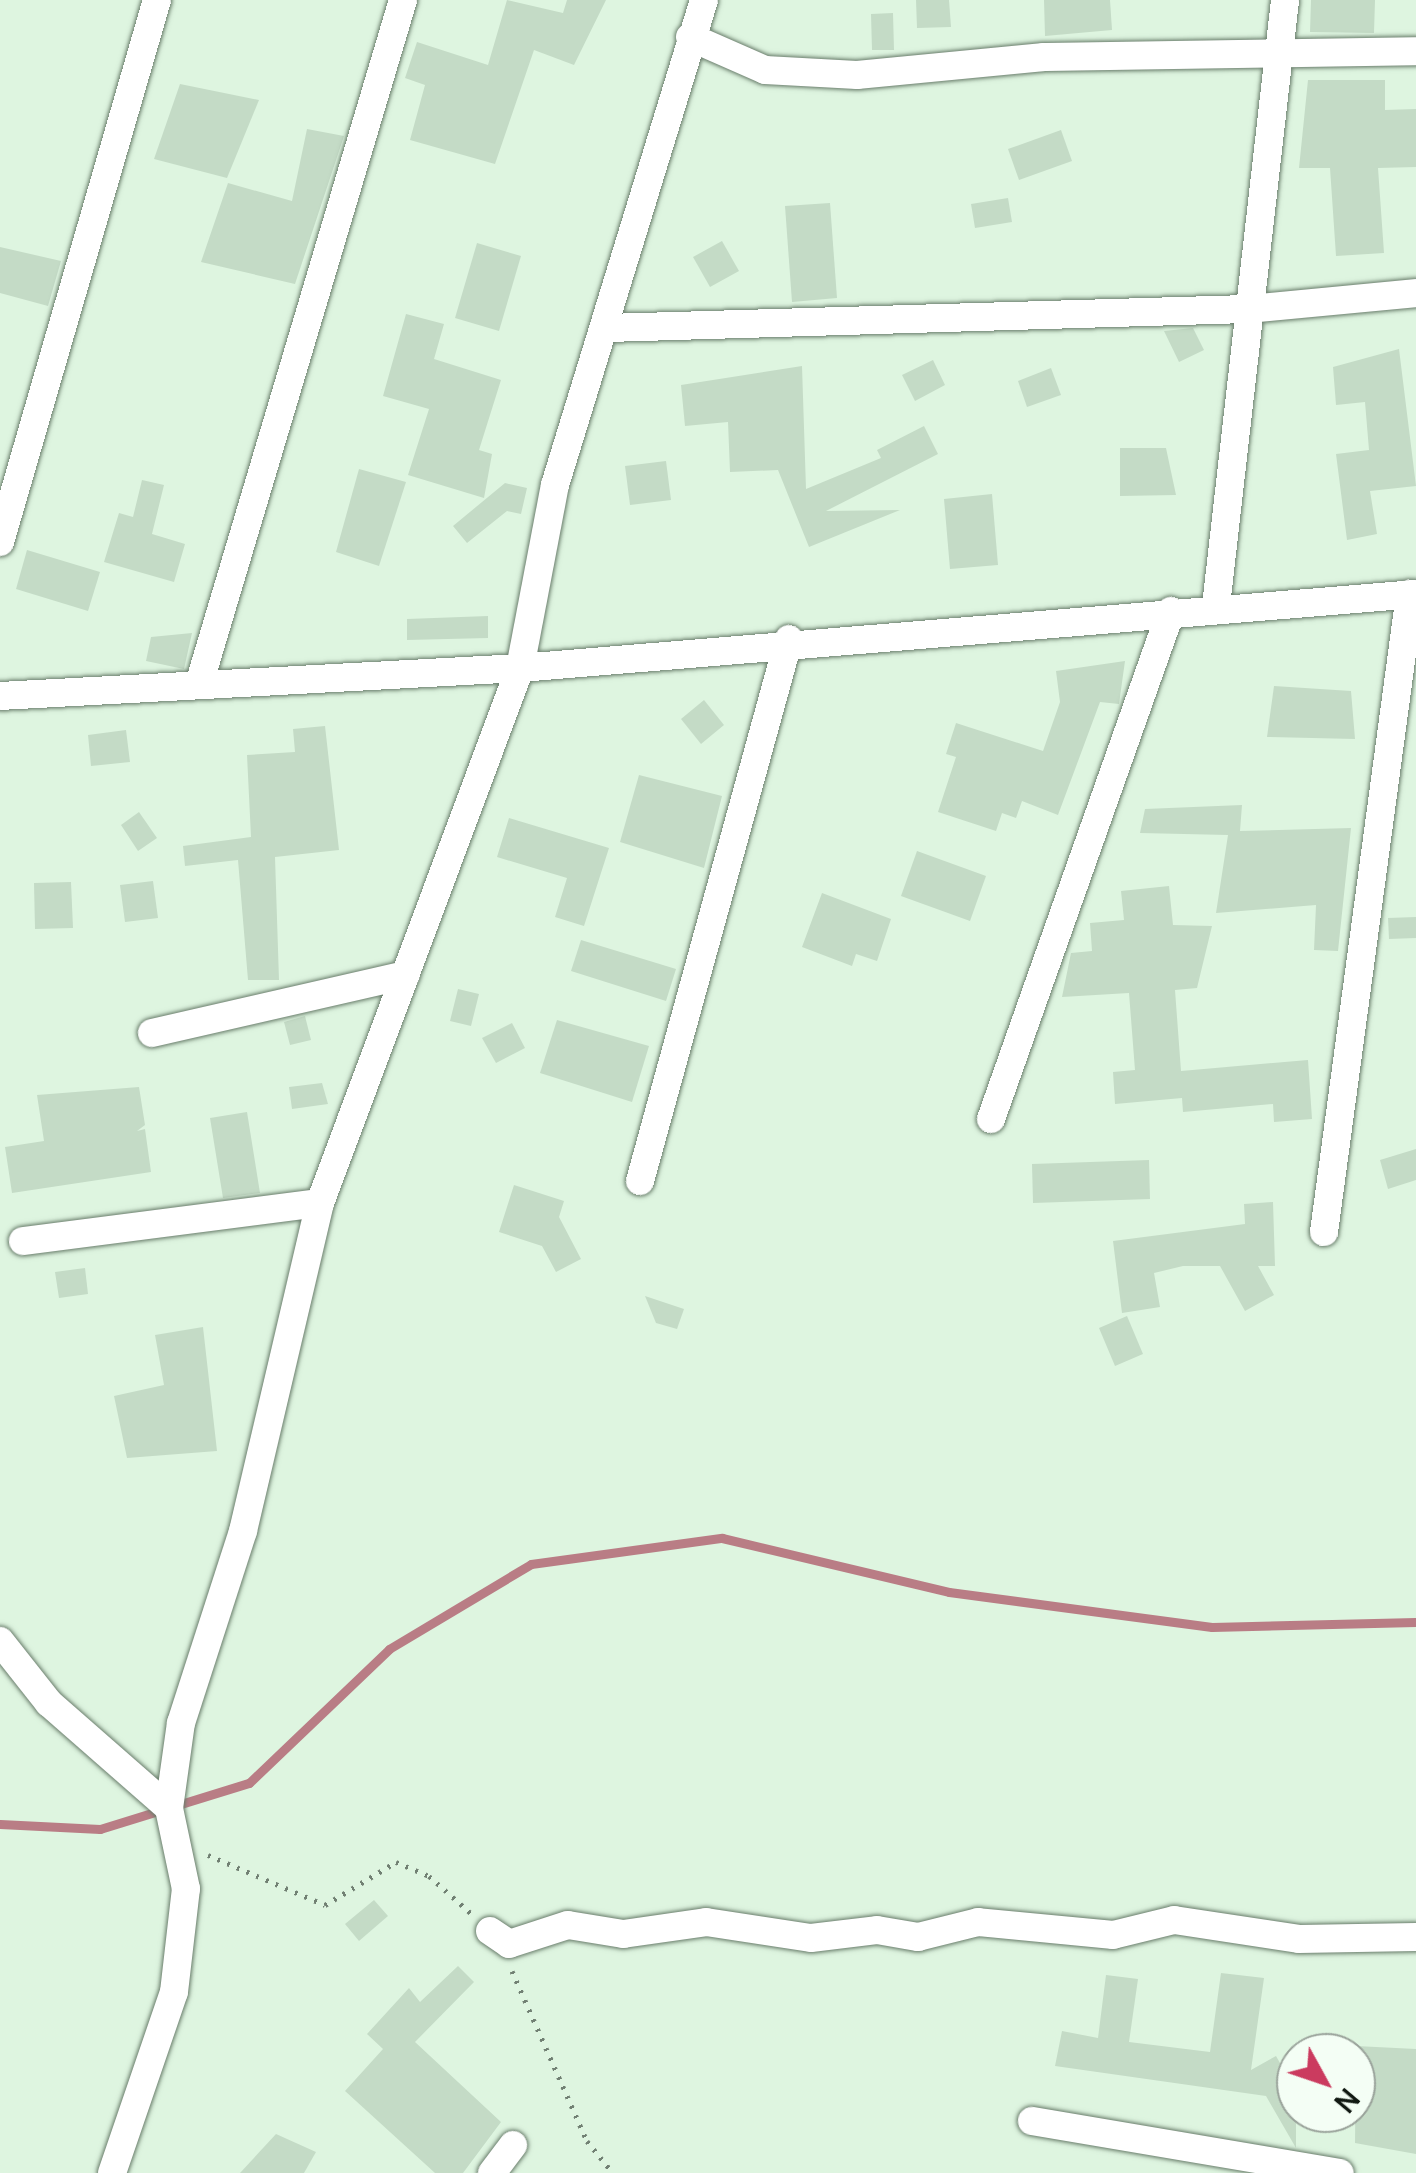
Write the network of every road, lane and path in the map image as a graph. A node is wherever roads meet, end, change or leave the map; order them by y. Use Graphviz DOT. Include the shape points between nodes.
graph roads {
  1 [pos="157,0"];
  2 [pos="403,0"];
  3 [pos="704,0"];
  4 [pos="1284,0"];
  5 [pos="690,37"];
  6 [pos="1416,51"];
  7 [pos="1278,55"];
  8 [pos="1416,294"];
  9 [pos="1248,308"];
  10 [pos="607,328"];
  11 [pos="0,542"];
  12 [pos="1413,594"];
  13 [pos="1216,606"];
  14 [pos="1171,612"];
  15 [pos="789,638"];
  16 [pos="520,668"];
  17 [pos="200,681"];
  18 [pos="0,696"];
  19 [pos="405,975"];
  20 [pos="152,1034"];
  21 [pos="991,1119"];
  22 [pos="640,1182"];
  23 [pos="320,1203"];
  24 [pos="1324,1232"];
  25 [pos="24,1241"];
  26 [pos="0,1640"];
  27 [pos="170,1816"];
  28 [pos="490,1930"];
  29 [pos="1416,1937"];
  30 [pos="1032,2120"];
  31 [pos="512,2146"];
  32 [pos="112,2173"];
  33 [pos="492,2173"];
  34 [pos="613,2173"];
  35 [pos="1340,2173"];
  1 -- 11 [label="street"];
  2 -- 17 [label="street"];
  3 -- 5 [label="street"];
  4 -- 7 [label="street"];
  5 -- 7 [label="street" via="765,70 857,76 1044,57"];
  5 -- 10 [label="street"];
  6 -- 7 [label="street"];
  7 -- 9 [label="street"];
  8 -- 9 [label="street"];
  9 -- 10 [label="street"];
  9 -- 13 [label="street"];
  10 -- 16 [label="street" via="555,486"];
  12 -- 13 [label="street"];
  12 -- 24 [label="street"];
  13 -- 14 [label="street"];
  14 -- 15 [label="street"];
  14 -- 21 [label="street"];
  15 -- 16 [label="street"];
  15 -- 22 [label="street"];
  16 -- 17 [label="street"];
  16 -- 19 [label="street"];
  17 -- 18 [label="street"];
  19 -- 20 [label="street"];
  19 -- 23 [label="street"];
  23 -- 25 [label="street"];
  23 -- 27 [label="street" via="244,1531 181,1723"];
  26 -- 27 [label="street" via="48,1703"];
  27 -- 28 [label="path" via="204,1854 326,1905 396,1862 429,1876"];
  27 -- 32 [label="street" via="186,1889 174,1992"];
  28 -- 29 [label="street" via="509,1944 568,1925 623,1934 706,1922 811,1938 918,1937 978,1922 1114,1935 1174,1920 1298,1938"];
  28 -- 34 [label="path" via="547,2036 586,2141"];
  30 -- 35 [label="street"];
  31 -- 33 [label="street"];
}
